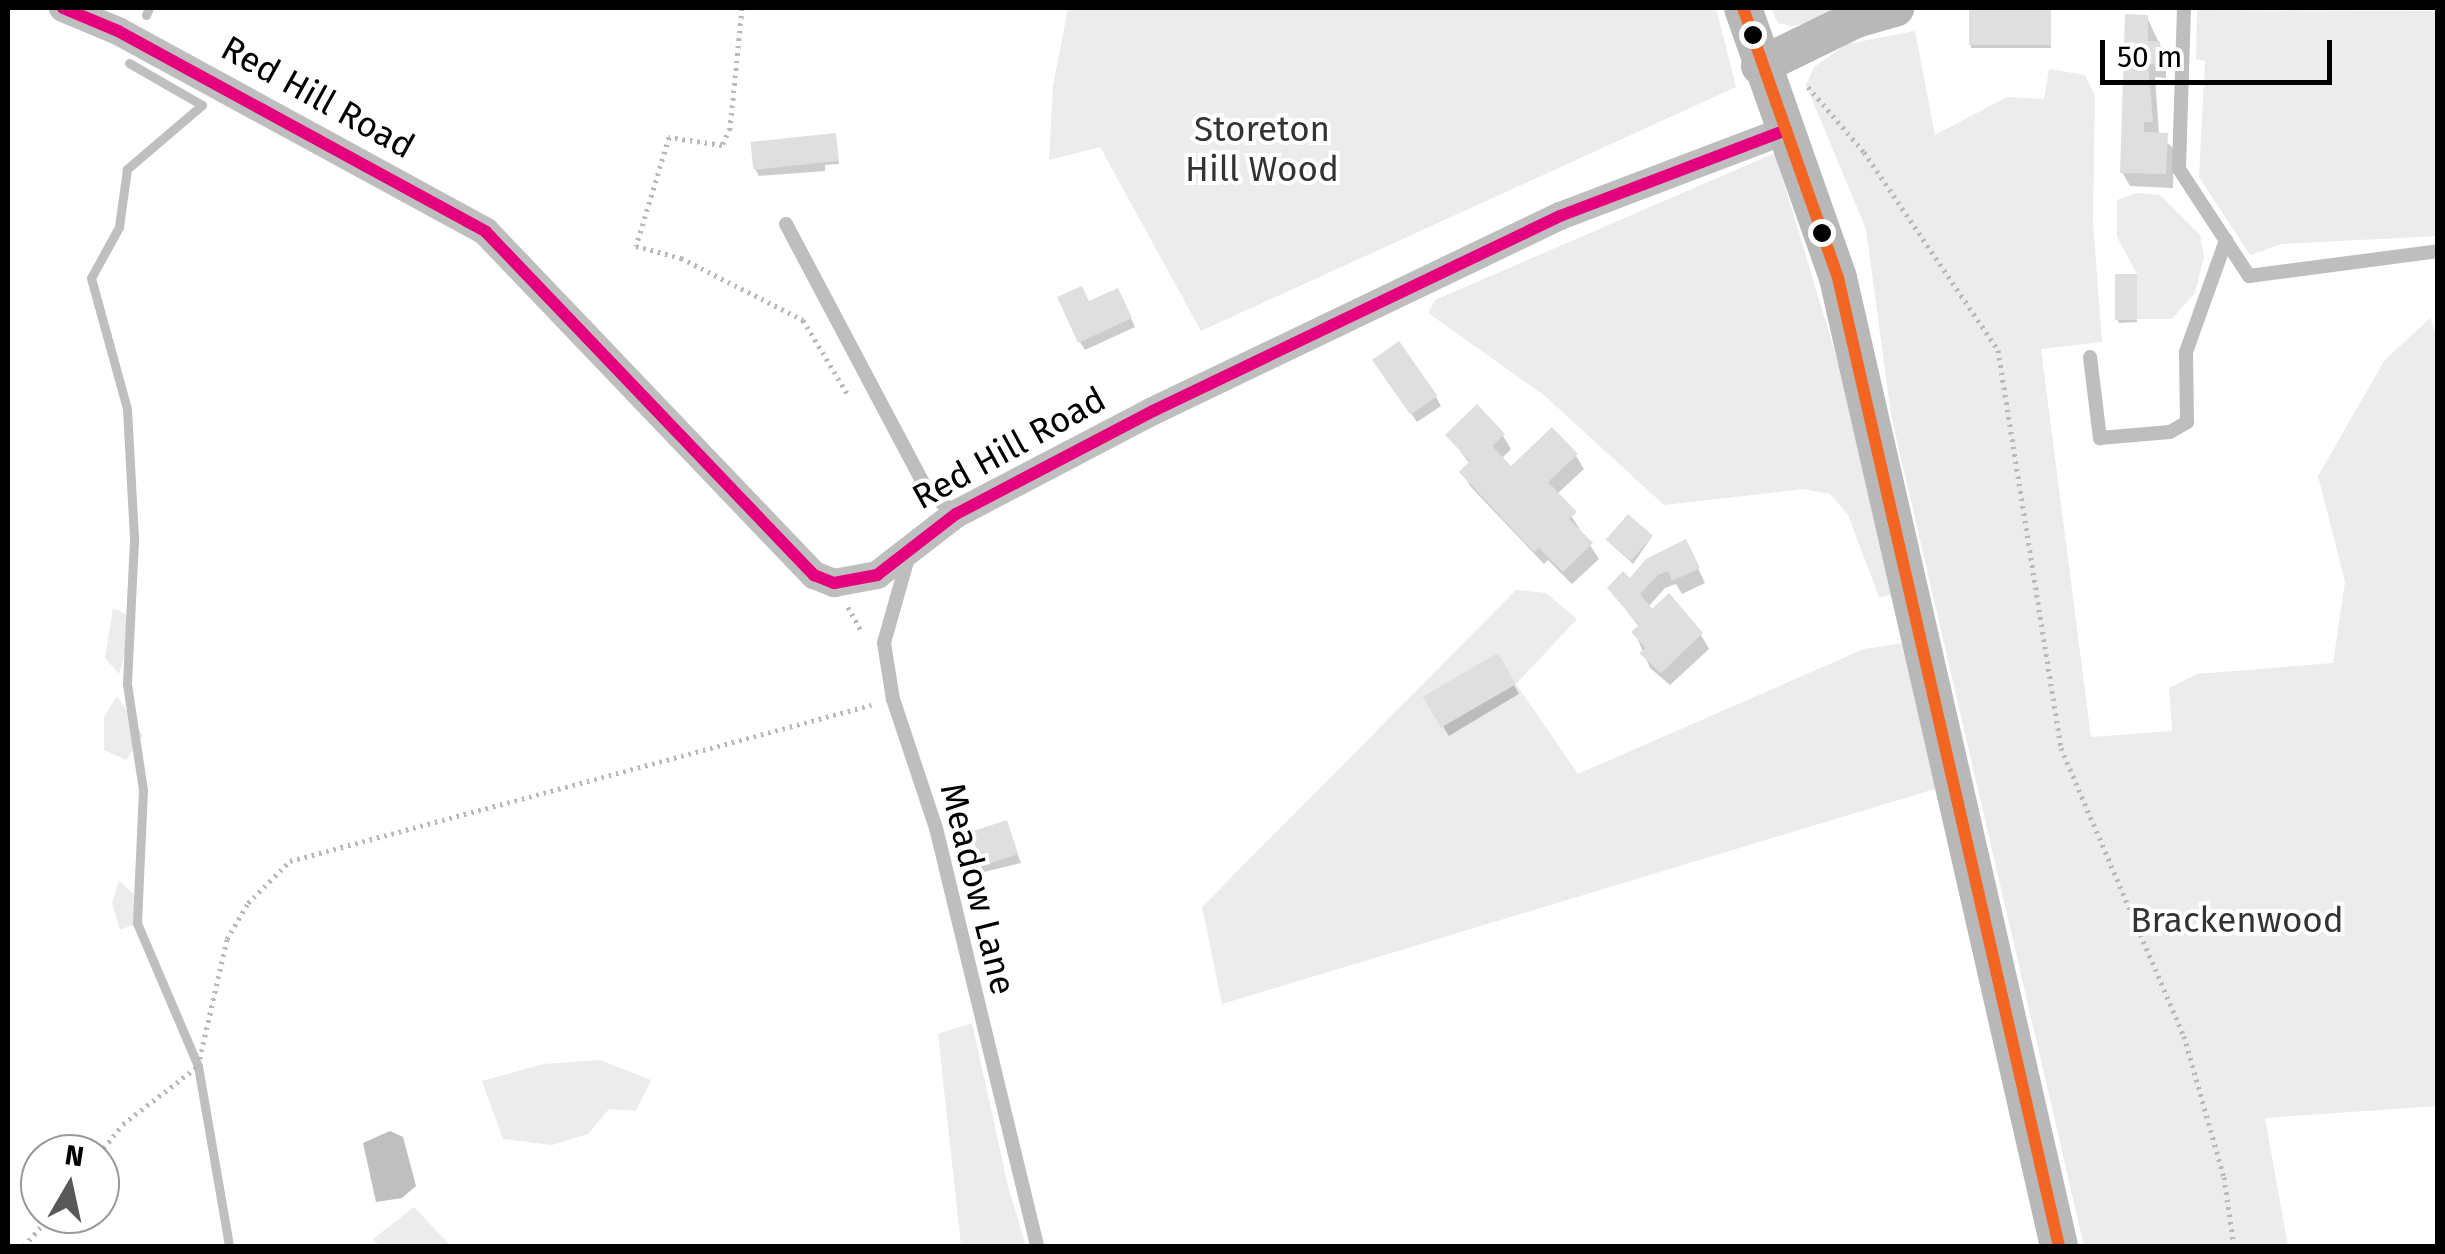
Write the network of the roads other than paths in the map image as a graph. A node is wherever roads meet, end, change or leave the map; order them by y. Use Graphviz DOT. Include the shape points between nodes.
graph roads {
  1 [pos="63,8"];
  2 [pos="1744,8"];
  3 [pos="1894,8"];
  4 [pos="2184,8"];
  5 [pos="1760,66"];
  6 [pos="1786,130"];
  7 [pos="786,224"];
  8 [pos="2226,240"];
  9 [pos="2438,251"];
  10 [pos="2090,357"];
  11 [pos="956,514"];
  12 [pos="912,548"];
  13 [pos="1037,1246"];
  14 [pos="2059,1246"];
  1 -- 12 [label="street, Red Hill Road" via="118,31 486,232 814,575 834,583 877,575"];
  2 -- 5 [label="main road"];
  3 -- 5 [label="main road" via="1856,18"];
  4 -- 8 [label="lane" via="2179,168"];
  5 -- 6 [label="main road"];
  6 -- 11 [label="street, Red Hill Road" via="1560,216 1153,410"];
  6 -- 14 [label="main road" via="1838,278"];
  7 -- 11 [label="lane" via="928,492"];
  8 -- 9 [label="lane" via="2249,276"];
  8 -- 10 [label="lane" via="2186,352 2188,422 2170,432 2100,438"];
  11 -- 12 [label="street, Red Hill Road"];
  12 -- 13 [label="lane, Meadow Lane" via="884,644 892,700 936,828"];
}
